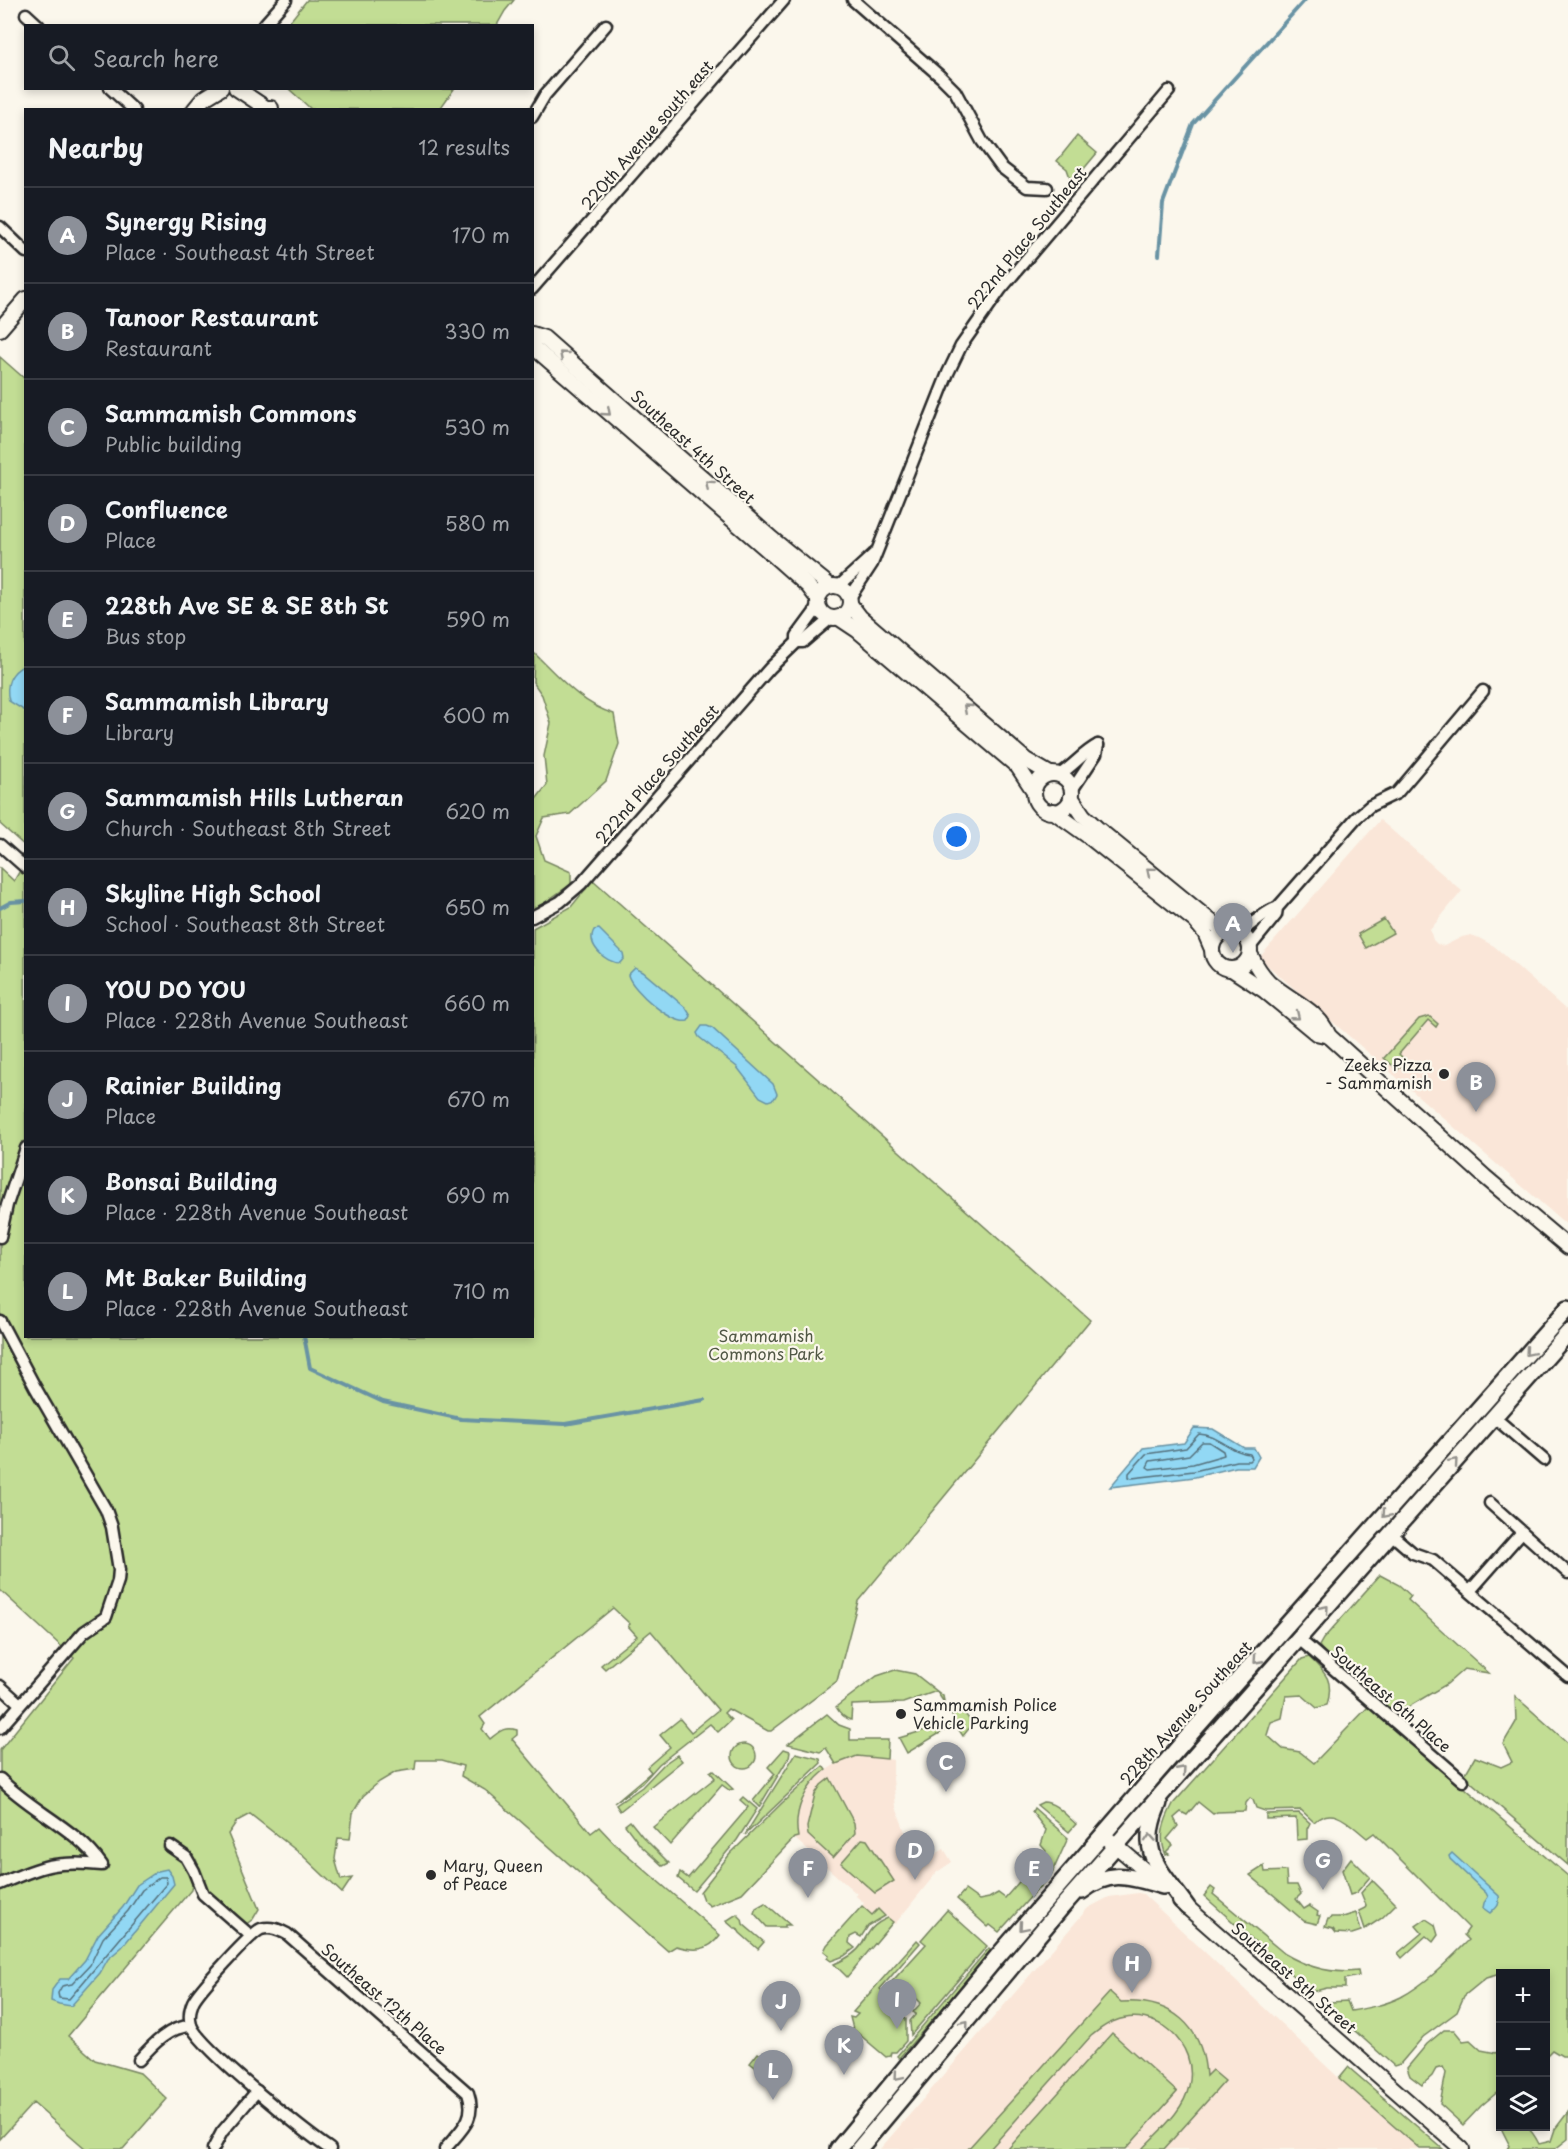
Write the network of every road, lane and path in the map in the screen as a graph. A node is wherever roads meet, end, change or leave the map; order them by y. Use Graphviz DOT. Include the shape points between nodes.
graph roads {
  1 [pos="784,0"];
  2 [pos="853,0"];
  3 [pos="283,1"];
  4 [pos="26,14"];
  5 [pos="37,24"];
  6 [pos="265,24"];
  7 [pos="606,24"];
  8 [pos="112,90"];
  9 [pos="200,90"];
  10 [pos="218,90"];
  11 [pos="239,90"];
  12 [pos="257,90"];
  13 [pos="1169,91"];
  14 [pos="132,108"];
  15 [pos="187,108"];
  16 [pos="196,108"];
  17 [pos="266,108"];
  18 [pos="272,108"];
  19 [pos="534,114"];
  20 [pos="1047,188"];
  21 [pos="0,226"];
  22 [pos="24,250"];
  23 [pos="534,287"];
  24 [pos="24,301"];
  25 [pos="0,329"];
  26 [pos="534,335"];
  27 [pos="534,348"];
  28 [pos="877,552"];
  29 [pos="834,586"];
  30 [pos="818,601"];
  31 [pos="850,602"];
  32 [pos="835,618"];
  33 [pos="797,642"];
  34 [pos="1483,691"];
  35 [pos="1054,774"];
  36 [pos="1034,791"];
  37 [pos="1072,794"];
  38 [pos="1053,811"];
  39 [pos="0,845"];
  40 [pos="24,866"];
  41 [pos="1277,908"];
  42 [pos="534,916"];
  43 [pos="1234,932"];
  44 [pos="1211,947"];
  45 [pos="1250,951"];
  46 [pos="1233,970"];
  47 [pos="1329,1035"];
  48 [pos="24,1154"];
  49 [pos="0,1237"];
  50 [pos="1568,1247"];
  51 [pos="1568,1308"];
  52 [pos="0,1321"];
  53 [pos="1568,1333"];
  54 [pos="1568,1338"];
  55 [pos="1545,1359"];
  56 [pos="1494,1418"];
  57 [pos="1544,1460"];
  58 [pos="1490,1503"];
  59 [pos="1522,1532"];
  60 [pos="1391,1534"];
  61 [pos="1568,1573"];
  62 [pos="1470,1591"];
  63 [pos="1299,1639"];
  64 [pos="1568,1677"];
  65 [pos="0,1686"];
  66 [pos="20,1704"];
  67 [pos="0,1728"];
  68 [pos="0,1779"];
  69 [pos="1463,1781"];
  70 [pos="1167,1787"];
  71 [pos="1103,1835"];
  72 [pos="170,1846"];
  73 [pos="1116,1846"];
  74 [pos="0,1884"];
  75 [pos="1163,1886"];
  76 [pos="1188,1907"];
  77 [pos="1060,1908"];
  78 [pos="251,1936"];
  79 [pos="190,2022"];
  80 [pos="139,2060"];
  81 [pos="257,2091"];
  82 [pos="213,2149"];
  83 [pos="330,2149"];
  84 [pos="445,2149"];
  85 [pos="838,2149"];
  86 [pos="859,2149"];
  87 [pos="1462,2149"];
  1 -- 23 [label="street, 220th Avenue south east"];
  2 -- 20 [label="street" via="955,92 1001,167 1027,187"];
  3 -- 6 [label="street"];
  4 -- 5 [label="street"];
  7 -- 19 [label="street" via="545,95"];
  8 -- 14 [label="street"];
  9 -- 15 [label="street"];
  10 -- 16 [label="street"];
  11 -- 17 [label="street"];
  12 -- 18 [label="street"];
  13 -- 28 [label="street, 222nd Place Southeast" via="976,322 948,373"];
  21 -- 22 [label="street"];
  24 -- 25 [label="street"];
  29 -- 26 [label="street, Southeast 4th Street, one-way" via="756,526 544,338"];
  27 -- 30 [label="street, Southeast 4th Street, one-way" via="785,565"];
  28 -- 29 [label="street, 222nd Place Southeast"];
  28 -- 31 [label="street, 222nd Place Southeast"];
  29 -- 30 [label="street" via="822,591"];
  29 -- 31 [label="street" via="844,590"];
  30 -- 32 [label="street" via="822,613"];
  30 -- 33 [label="street, 222nd Place Southeast"];
  31 -- 32 [label="street" via="845,613"];
  35 -- 31 [label="street, one-way" via="1026,760 860,617"];
  32 -- 33 [label="street, 222nd Place Southeast" via="803,642"];
  32 -- 36 [label="street" via="857,630 1018,767"];
  33 -- 42 [label="street, 222nd Place Southeast" via="581,884 560,902"];
  34 -- 41 [label="street" via="1397,794 1370,806 1356,818"];
  35 -- 36 [label="street" via="1039,780"];
  35 -- 37 [label="street" via="1067,780"];
  35 -- 37 [label="street" via="1098,745"];
  36 -- 38 [label="street" via="1038,804"];
  37 -- 38 [label="street" via="1065,807"];
  43 -- 37 [label="street, one-way" via="1214,924 1098,829 1083,815"];
  38 -- 44 [label="street" via="1195,921"];
  39 -- 40 [label="street"];
  41 -- 43 [label="street"];
  41 -- 45 [label="street"];
  43 -- 44 [label="street" via="1217,937"];
  43 -- 45 [label="street" via="1244,937"];
  44 -- 46 [label="street" via="1218,966"];
  45 -- 46 [label="street" via="1243,965"];
  45 -- 47 [label="street" via="1270,983 1301,1003 1324,1024"];
  46 -- 47 [label="street, one-way" via="1266,991 1316,1033"];
  47 -- 50 [label="street"];
  48 -- 49 [label="street"];
  51 -- 71 [label="main road, 228th Avenue Southeast, one-way"];
  52 -- 66 [label="street" via="106,1510 119,1570 106,1617 84,1632"];
  53 -- 55 [label="main road"];
  54 -- 55 [label="main road"];
  55 -- 56 [label="main road"];
  56 -- 57 [label="street"];
  60 -- 56 [label="main road, one-way"];
  58 -- 59 [label="street"];
  59 -- 61 [label="street"];
  59 -- 62 [label="street"];
  60 -- 62 [label="street" via="1413,1553 1433,1560"];
  63 -- 60 [label="main road, one-way"];
  62 -- 64 [label="street"];
  63 -- 69 [label="street, Southeast 6th Place"];
  70 -- 63 [label="main road, one-way"];
  65 -- 66 [label="street"];
  66 -- 67 [label="street"];
  68 -- 74 [label="street" via="76,1839 102,1865 71,1862 45,1866"];
  70 -- 73 [label="main road"];
  76 -- 70 [label="main road, one-way" via="1156,1862 1149,1838 1152,1819"];
  71 -- 73 [label="street, Southeast 8th Street"];
  71 -- 85 [label="main road, 228th Avenue Southeast, one-way"];
  72 -- 78 [label="street" via="186,1857 203,1894"];
  73 -- 75 [label="street, Southeast 8th Street"];
  73 -- 77 [label="main road"];
  75 -- 76 [label="street, Southeast 8th Street"];
  75 -- 77 [label="main road" via="1111,1876 1090,1885"];
  76 -- 87 [label="street, Southeast 8th Street"];
  86 -- 77 [label="main road, one-way"];
  78 -- 79 [label="street" via="196,1997"];
  78 -- 84 [label="street, Southeast 12th Place" via="269,1928 287,1934 468,2093 472,2113"];
  79 -- 80 [label="street" via="178,2026"];
  79 -- 81 [label="street" via="202,2042"];
  81 -- 82 [label="street" via="222,2132"];
  81 -- 83 [label="street"];
}
